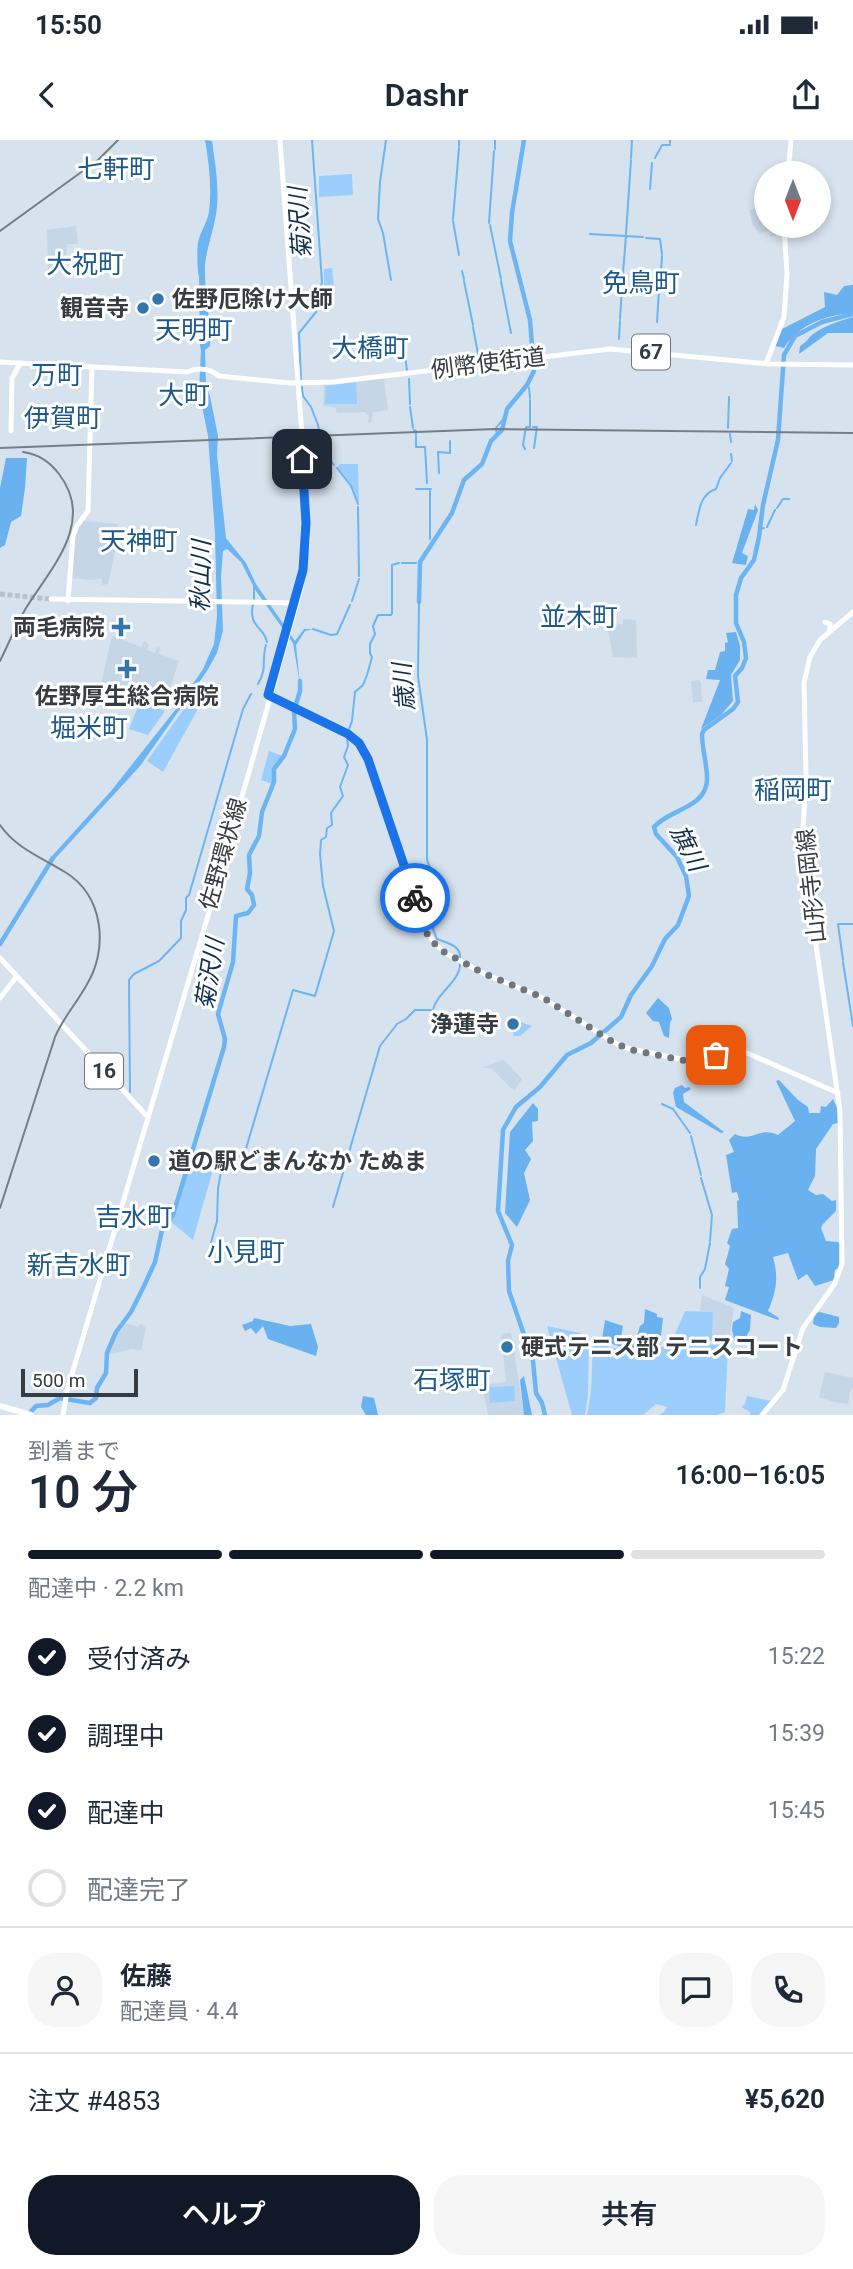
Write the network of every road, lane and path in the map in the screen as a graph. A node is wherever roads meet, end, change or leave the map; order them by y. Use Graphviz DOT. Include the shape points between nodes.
graph roads {
  1 [pos="280,140"];
  2 [pos="791,140"];
  3 [pos="789,161"];
  4 [pos="785,238"];
  5 [pos="0,362"];
  6 [pos="20,363"];
  7 [pos="767,364"];
  8 [pos="853,365"];
  9 [pos="92,367"];
  10 [pos="297,383"];
  11 [pos="11,431"];
  12 [pos="51,599"];
  13 [pos="68,601"];
  14 [pos="296,603"];
  15 [pos="852,612"];
  16 [pos="853,621"];
  17 [pos="825,622"];
  18 [pos="830,630"];
  19 [pos="269,696"];
  20 [pos="0,958"];
  21 [pos="17,976"];
  22 [pos="0,998"];
  23 [pos="838,1093"];
  24 [pos="147,1116"];
  25 [pos="0,1407"];
  26 [pos="26,1414"];
  27 [pos="63,1415"];
  28 [pos="762,1415"];
  1 -- 10 [label="main road"];
  2 -- 3 [label="main road"];
  4 -- 7 [label="main road" via="784,317"];
  5 -- 6 [label="main road, 例幣使街道 / 67"];
  6 -- 9 [label="main road, 例幣使街道 / 67"];
  6 -- 11 [label="main road" via="12,378"];
  7 -- 8 [label="main road, 例幣使街道 / 67"];
  7 -- 10 [label="main road, 例幣使街道 / 67" via="619,349"];
  9 -- 10 [label="main road, 例幣使街道 / 67" via="187,372 197,368 219,376"];
  9 -- 13 [label="main road" via="88,511 77,526 71,549"];
  10 -- 14 [label="main road" via="306,540"];
  12 -- 13 [label="main road"];
  13 -- 14 [label="main road"];
  14 -- 19 [label="main road, 佐野環状線"];
  15 -- 16 [label="main road"];
  15 -- 18 [label="main road, 山形寺岡線"];
  17 -- 18 [label="main road"];
  18 -- 23 [label="main road, 山形寺岡線" via="813,651 805,678 803,848"];
  19 -- 23 [label="main road" via="348,734 362,747 426,932 437,946 459,961 542,997 622,1047 697,1063 721,1054 747,1053"];
  19 -- 24 [label="main road, 佐野環状線"];
  20 -- 21 [label="main road, 16"];
  21 -- 22 [label="main road"];
  21 -- 24 [label="main road, 16"];
  23 -- 28 [label="main road, 山形寺岡線" via="841,1272 803,1328 785,1386"];
  24 -- 27 [label="main road, 佐野環状線"];
  25 -- 26 [label="highway"];
}
